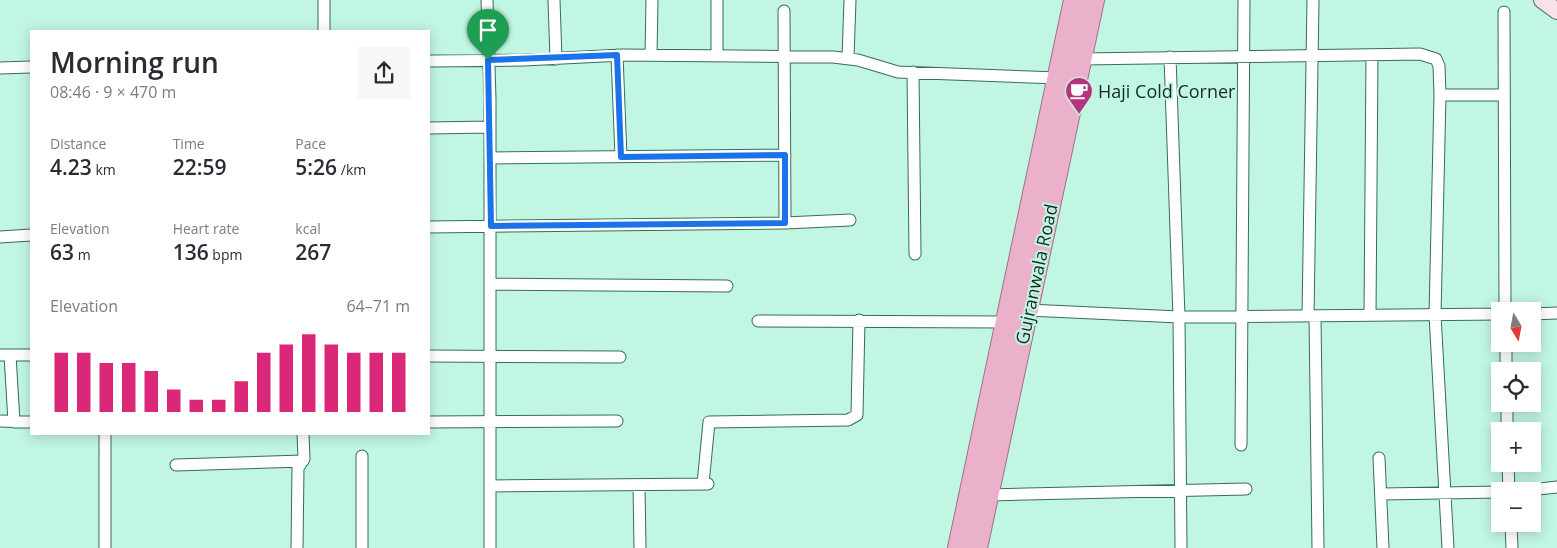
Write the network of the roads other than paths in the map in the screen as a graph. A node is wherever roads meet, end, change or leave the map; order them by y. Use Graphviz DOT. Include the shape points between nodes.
graph roads {
  1 [pos="324,0"];
  2 [pos="487,0"];
  3 [pos="554,0"];
  4 [pos="652,0"];
  5 [pos="717,0"];
  6 [pos="850,0"];
  7 [pos="1074,0"];
  8 [pos="1094,0"];
  9 [pos="1244,0"];
  10 [pos="1313,0"];
  11 [pos="1542,0"];
  12 [pos="784,11"];
  13 [pos="1557,11"];
  14 [pos="1504,12"];
  15 [pos="324,30"];
  16 [pos="1372,54"];
  17 [pos="617,55"];
  18 [pos="651,55"];
  19 [pos="717,55"];
  20 [pos="785,56"];
  21 [pos="1244,56"];
  22 [pos="1170,57"];
  23 [pos="1312,57"];
  24 [pos="848,58"];
  25 [pos="556,59"];
  26 [pos="1082,59"];
  27 [pos="488,60"];
  28 [pos="430,61"];
  29 [pos="30,67"];
  30 [pos="0,68"];
  31 [pos="913,72"];
  32 [pos="1058,78"];
  33 [pos="1440,95"];
  34 [pos="1504,95"];
  35 [pos="490,127"];
  36 [pos="430,128"];
  37 [pos="785,155"];
  38 [pos="621,157"];
  39 [pos="490,158"];
  40 [pos="850,220"];
  41 [pos="785,223"];
  42 [pos="430,226"];
  43 [pos="491,226"];
  44 [pos="30,235"];
  45 [pos="0,237"];
  46 [pos="915,254"];
  47 [pos="491,284"];
  48 [pos="727,286"];
  49 [pos="1505,302"];
  50 [pos="1028,310"];
  51 [pos="1491,314"];
  52 [pos="1541,314"];
  53 [pos="1557,314"];
  54 [pos="1370,315"];
  55 [pos="1436,315"];
  56 [pos="1311,316"];
  57 [pos="1179,317"];
  58 [pos="1244,317"];
  59 [pos="859,320"];
  60 [pos="758,321"];
  61 [pos="1006,322"];
  62 [pos="5,355"];
  63 [pos="30,355"];
  64 [pos="490,355"];
  65 [pos="430,356"];
  66 [pos="620,357"];
  67 [pos="0,421"];
  68 [pos="617,421"];
  69 [pos="14,422"];
  70 [pos="30,422"];
  71 [pos="430,422"];
  72 [pos="490,422"];
  73 [pos="105,435"];
  74 [pos="304,435"];
  75 [pos="1242,445"];
  76 [pos="362,456"];
  77 [pos="1379,458"];
  78 [pos="303,461"];
  79 [pos="176,465"];
  80 [pos="639,485"];
  81 [pos="490,486"];
  82 [pos="1557,487"];
  83 [pos="1246,489"];
  84 [pos="1541,489"];
  85 [pos="1180,491"];
  86 [pos="1491,492"];
  87 [pos="1382,494"];
  88 [pos="1446,494"];
  89 [pos="988,495"];
  90 [pos="1511,532"];
  91 [pos="105,548"];
  92 [pos="297,548"];
  93 [pos="362,548"];
  94 [pos="490,548"];
  95 [pos="640,548"];
  96 [pos="958,548"];
  97 [pos="977,548"];
  98 [pos="1181,548"];
  99 [pos="1318,548"];
  100 [pos="1383,548"];
  101 [pos="1448,548"];
  102 [pos="1512,548"];
  1 -- 15 [label="street"];
  2 -- 27 [label="street"];
  3 -- 25 [label="street"];
  4 -- 18 [label="street"];
  5 -- 19 [label="street"];
  6 -- 24 [label="street"];
  7 -- 32 [label="highway, Gujranwala Road"];
  8 -- 26 [label="highway, Gujranwala Road"];
  9 -- 21 [label="street"];
  10 -- 23 [label="street"];
  11 -- 13 [label="main road"];
  12 -- 20 [label="street"];
  14 -- 34 [label="street"];
  16 -- 23 [label="street"];
  16 -- 33 [label="street" via="1433,56 1439,66"];
  16 -- 54 [label="street"];
  17 -- 18 [label="street"];
  17 -- 25 [label="street"];
  17 -- 38 [label="street"];
  18 -- 19 [label="street"];
  19 -- 20 [label="street"];
  20 -- 24 [label="street"];
  20 -- 37 [label="street"];
  21 -- 22 [label="street"];
  21 -- 23 [label="street"];
  21 -- 58 [label="street"];
  22 -- 26 [label="street"];
  22 -- 57 [label="street"];
  23 -- 56 [label="street"];
  24 -- 31 [label="street" via="898,72"];
  25 -- 27 [label="street"];
  26 -- 50 [label="highway, Gujranwala Road"];
  27 -- 28 [label="street"];
  27 -- 35 [label="street"];
  29 -- 30 [label="street"];
  31 -- 32 [label="street"];
  31 -- 46 [label="street"];
  32 -- 61 [label="highway, Gujranwala Road"];
  33 -- 34 [label="street"];
  33 -- 55 [label="street"];
  34 -- 49 [label="street"];
  35 -- 36 [label="street"];
  35 -- 39 [label="street"];
  37 -- 38 [label="street"];
  37 -- 41 [label="street"];
  38 -- 39 [label="street"];
  39 -- 43 [label="street"];
  40 -- 41 [label="street"];
  41 -- 43 [label="street"];
  42 -- 43 [label="street"];
  43 -- 47 [label="street"];
  44 -- 45 [label="street"];
  47 -- 48 [label="street"];
  47 -- 64 [label="street"];
  50 -- 57 [label="street"];
  50 -- 89 [label="highway, Gujranwala Road"];
  51 -- 55 [label="street"];
  52 -- 53 [label="street"];
  54 -- 55 [label="street"];
  54 -- 56 [label="street"];
  55 -- 88 [label="street"];
  56 -- 58 [label="street"];
  56 -- 99 [label="street"];
  57 -- 58 [label="street"];
  57 -- 85 [label="street"];
  58 -- 75 [label="street"];
  59 -- 60 [label="street"];
  59 -- 61 [label="street"];
  59 -- 80 [label="street" via="858,416 848,420 709,422 706,484"];
  61 -- 96 [label="highway, Gujranwala Road"];
  62 -- 63 [label="street"];
  62 -- 69 [label="street"];
  64 -- 65 [label="street"];
  64 -- 66 [label="street"];
  64 -- 72 [label="street"];
  67 -- 69 [label="street"];
  68 -- 72 [label="street"];
  69 -- 70 [label="street"];
  71 -- 72 [label="street"];
  72 -- 81 [label="street"];
  73 -- 91 [label="street"];
  74 -- 78 [label="street"];
  76 -- 93 [label="street"];
  77 -- 87 [label="street"];
  78 -- 79 [label="street"];
  78 -- 92 [label="street" via="298,468"];
  80 -- 81 [label="street"];
  80 -- 95 [label="street"];
  81 -- 94 [label="street"];
  82 -- 84 [label="street"];
  83 -- 85 [label="street"];
  85 -- 89 [label="street"];
  85 -- 98 [label="street"];
  86 -- 88 [label="street"];
  87 -- 88 [label="street"];
  87 -- 100 [label="street"];
  88 -- 101 [label="street"];
  89 -- 97 [label="highway, Gujranwala Road"];
  90 -- 102 [label="street"];
}
